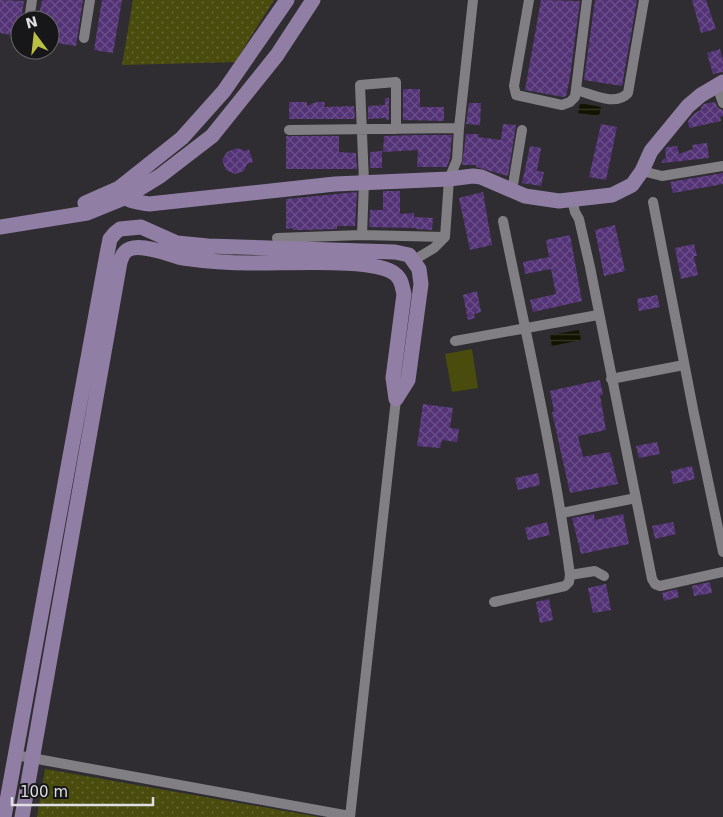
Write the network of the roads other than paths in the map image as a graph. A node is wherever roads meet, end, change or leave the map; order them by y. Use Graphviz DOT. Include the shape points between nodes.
graph roads {
  1 [pos="90,0"];
  2 [pos="287,0"];
  3 [pos="313,0"];
  4 [pos="473,0"];
  5 [pos="529,0"];
  6 [pos="587,0"];
  7 [pos="644,0"];
  8 [pos="84,38"];
  9 [pos="720,84"];
  10 [pos="576,90"];
  11 [pos="723,103"];
  12 [pos="459,128"];
  13 [pos="396,129"];
  14 [pos="289,130"];
  15 [pos="362,130"];
  16 [pos="522,130"];
  17 [pos="723,166"];
  18 [pos="642,171"];
  19 [pos="449,179"];
  20 [pos="364,182"];
  21 [pos="512,191"];
  22 [pos="121,193"];
  23 [pos="575,200"];
  24 [pos="653,202"];
  25 [pos="149,204"];
  26 [pos="0,219"];
  27 [pos="503,221"];
  28 [pos="0,227"];
  29 [pos="141,227"];
  30 [pos="362,235"];
  31 [pos="445,237"];
  32 [pos="277,238"];
  33 [pos="138,247"];
  34 [pos="414,260"];
  35 [pos="598,315"];
  36 [pos="525,328"];
  37 [pos="455,341"];
  38 [pos="684,365"];
  39 [pos="611,379"];
  40 [pos="396,399"];
  41 [pos="636,498"];
  42 [pos="718,507"];
  43 [pos="562,514"];
  44 [pos="723,552"];
  45 [pos="723,572"];
  46 [pos="570,575"];
  47 [pos="604,576"];
  48 [pos="494,602"];
  49 [pos="15,755"];
  50 [pos="33,757"];
  51 [pos="350,816"];
  52 [pos="4,817"];
  53 [pos="22,817"];
  1 -- 8 [label="street"];
  2 -- 22 [label="street" via="224,91 182,138"];
  3 -- 22 [label="street" via="277,55 212,136 160,176"];
  4 -- 12 [label="street"];
  5 -- 10 [label="street" via="514,86 516,95 562,105 575,97"];
  6 -- 10 [label="street"];
  7 -- 10 [label="street" via="628,93 623,98 611,100"];
  9 -- 11 [label="street"];
  9 -- 18 [label="street" via="688,106 651,151"];
  12 -- 13 [label="street"];
  12 -- 19 [label="street" via="457,160"];
  13 -- 15 [label="street"];
  13 -- 15 [label="street" via="396,82 360,85"];
  14 -- 15 [label="street"];
  15 -- 20 [label="street"];
  16 -- 21 [label="street"];
  17 -- 18 [label="street" via="662,176"];
  18 -- 23 [label="street" via="632,185 612,195"];
  19 -- 20 [label="street"];
  19 -- 21 [label="street" via="474,176"];
  19 -- 31 [label="street"];
  20 -- 25 [label="street"];
  20 -- 30 [label="street"];
  21 -- 23 [label="street" via="559,201"];
  22 -- 25 [label="street" via="128,200"];
  22 -- 26 [label="street"];
  22 -- 28 [label="street" via="87,213"];
  23 -- 35 [label="street"];
  24 -- 38 [label="street"];
  25 -- 29 [label="street" via="150,211"];
  27 -- 36 [label="street"];
  29 -- 33 [label="street"];
  29 -- 34 [label="street" via="177,243 396,252 409,255"];
  29 -- 49 [label="street" via="120,229 110,239 106,254"];
  30 -- 31 [label="street"];
  30 -- 32 [label="street"];
  31 -- 34 [label="street"];
  33 -- 40 [label="street" via="184,258 368,265 396,274 404,294 392,378"];
  33 -- 50 [label="street" via="124,252 120,262"];
  34 -- 40 [label="street" via="421,284 417,324 408,380"];
  35 -- 36 [label="street"];
  35 -- 39 [label="street"];
  36 -- 37 [label="street"];
  36 -- 43 [label="street"];
  38 -- 39 [label="street"];
  38 -- 42 [label="street"];
  39 -- 41 [label="street"];
  40 -- 51 [label="street"];
  41 -- 43 [label="street"];
  41 -- 45 [label="street" via="654,584 660,586"];
  42 -- 44 [label="street"];
  43 -- 46 [label="street"];
  46 -- 47 [label="street" via="595,571"];
  46 -- 48 [label="street" via="564,586"];
  49 -- 50 [label="street"];
  49 -- 52 [label="street"];
  50 -- 51 [label="street"];
  50 -- 53 [label="street"];
}
